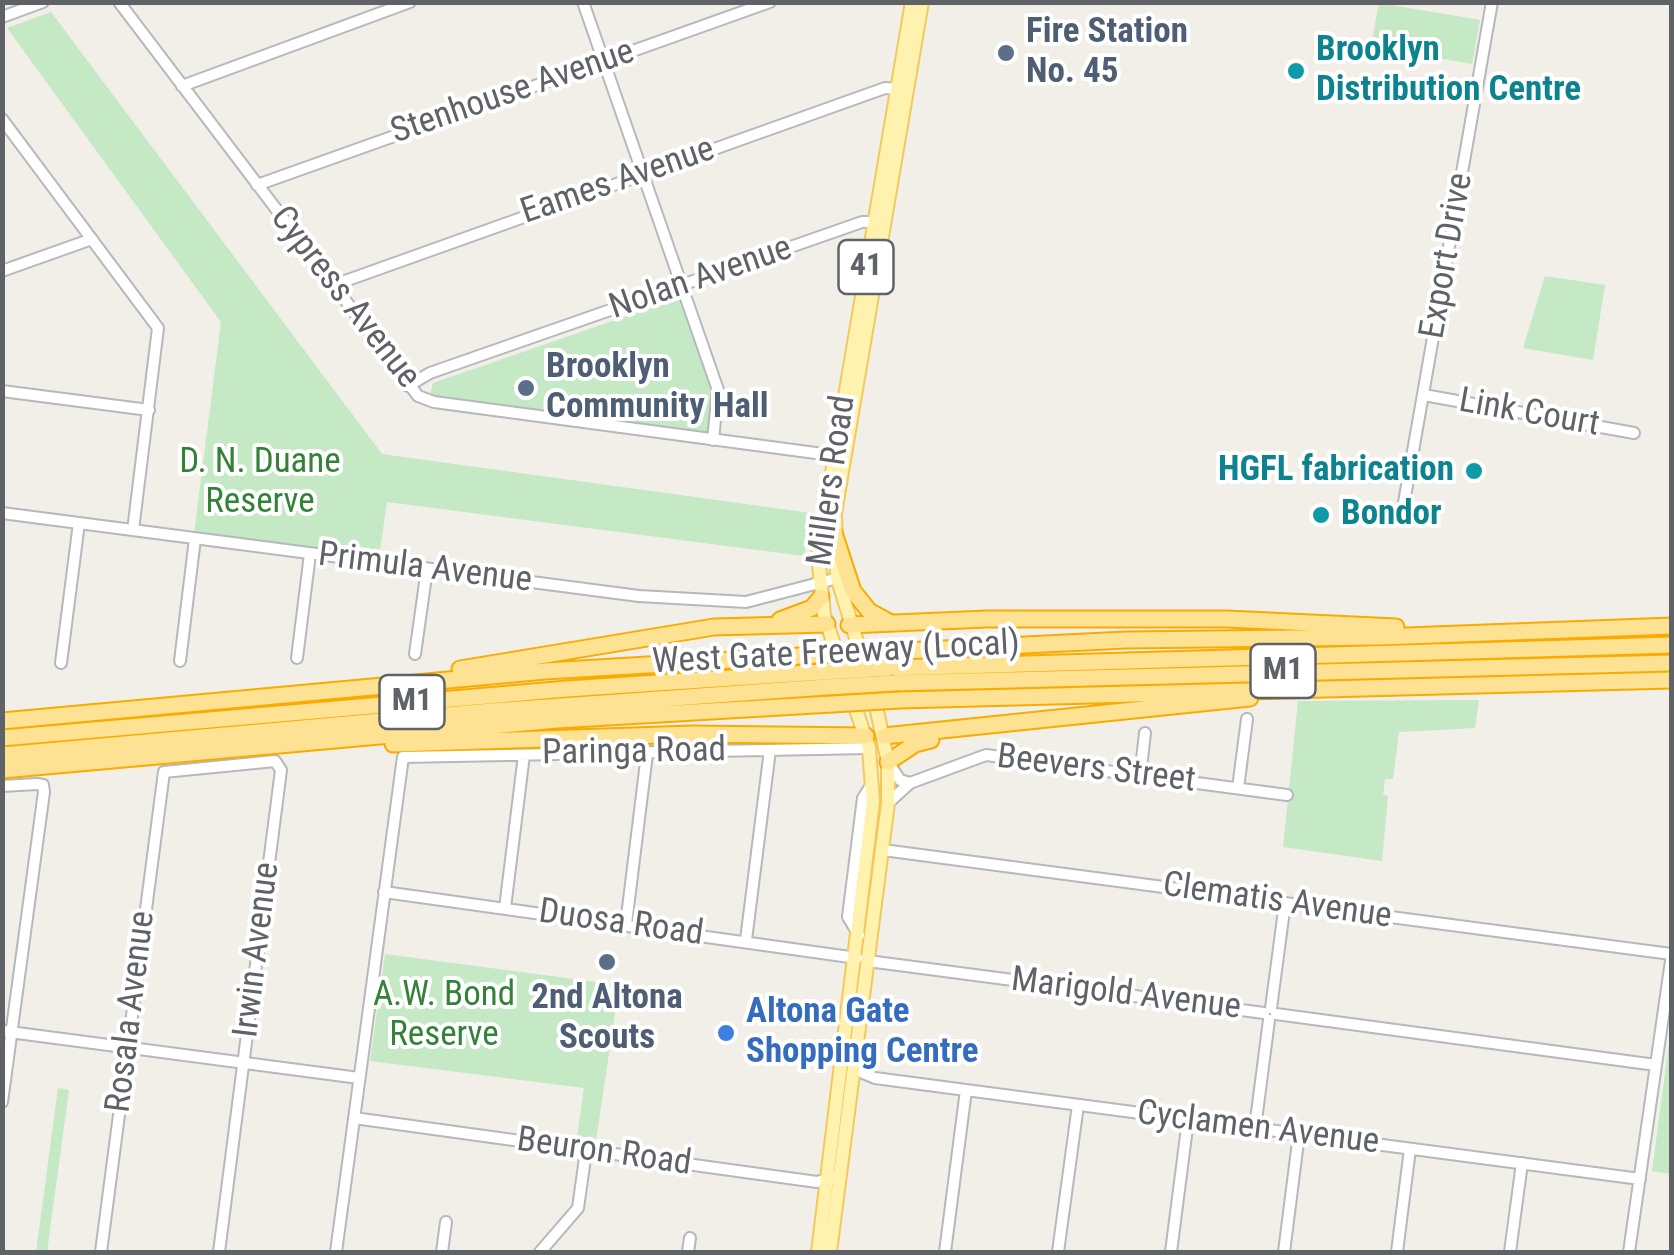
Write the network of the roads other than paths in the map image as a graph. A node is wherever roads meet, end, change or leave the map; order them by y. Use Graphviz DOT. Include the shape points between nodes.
graph roads {
  1 [pos="119,2"];
  2 [pos="410,2"];
  3 [pos="583,2"];
  4 [pos="770,2"];
  5 [pos="912,2"];
  6 [pos="922,2"];
  7 [pos="1492,2"];
  8 [pos="43,3"];
  9 [pos="2,18"];
  10 [pos="603,61"];
  11 [pos="182,86"];
  12 [pos="902,89"];
  13 [pos="2,119"];
  14 [pos="18,140"];
  15 [pos="2,145"];
  16 [pos="643,173"];
  17 [pos="256,185"];
  18 [pos="879,222"];
  19 [pos="92,239"];
  20 [pos="2,271"];
  21 [pos="682,285"];
  22 [pos="331,286"];
  23 [pos="408,386"];
  24 [pos="2,391"];
  25 [pos="1424,395"];
  26 [pos="149,410"];
  27 [pos="1634,433"];
  28 [pos="713,440"];
  29 [pos="839,456"];
  30 [pos="1403,508"];
  31 [pos="2,513"];
  32 [pos="79,523"];
  33 [pos="134,530"];
  34 [pos="834,533"];
  35 [pos="195,539"];
  36 [pos="310,554"];
  37 [pos="427,569"];
  38 [pos="841,577"];
  39 [pos="818,580"];
  40 [pos="821,597"];
  41 [pos="828,624"];
  42 [pos="767,625"];
  43 [pos="849,625"];
  44 [pos="895,625"];
  45 [pos="1672,626"];
  46 [pos="1525,630"];
  47 [pos="1672,645"];
  48 [pos="415,654"];
  49 [pos="297,658"];
  50 [pos="180,661"];
  51 [pos="1672,662"];
  52 [pos="61,663"];
  53 [pos="891,676"];
  54 [pos="824,679"];
  55 [pos="1672,680"];
  56 [pos="1339,687"];
  57 [pos="343,691"];
  58 [pos="1247,719"];
  59 [pos="2,721"];
  60 [pos="1049,721"];
  61 [pos="1146,733"];
  62 [pos="884,736"];
  63 [pos="2,738"];
  64 [pos="868,742"];
  65 [pos="770,750"];
  66 [pos="647,754"];
  67 [pos="2,755"];
  68 [pos="524,755"];
  69 [pos="144,758"];
  70 [pos="888,762"];
  71 [pos="2,770"];
  72 [pos="164,772"];
  73 [pos="1140,776"];
  74 [pos="910,783"];
  75 [pos="2,786"];
  76 [pos="1238,788"];
  77 [pos="1287,795"];
  78 [pos="888,803"];
  79 [pos="883,850"];
  80 [pos="384,892"];
  81 [pos="1285,903"];
  82 [pos="504,908"];
  83 [pos="626,924"];
  84 [pos="746,940"];
  85 [pos="1672,954"];
  86 [pos="863,959"];
  87 [pos="1270,1014"];
  88 [pos="7,1032"];
  89 [pos="128,1048"];
  90 [pos="856,1056"];
  91 [pos="243,1063"];
  92 [pos="1656,1065"];
  93 [pos="359,1078"];
  94 [pos="875,1078"];
  95 [pos="966,1090"];
  96 [pos="850,1099"];
  97 [pos="2,1102"];
  98 [pos="1078,1105"];
  99 [pos="354,1118"];
  100 [pos="1188,1120"];
  101 [pos="1255,1128"];
  102 [pos="1300,1134"];
  103 [pos="1410,1148"];
  104 [pos="586,1151"];
  105 [pos="842,1160"];
  106 [pos="1522,1163"];
  107 [pos="1640,1179"];
  108 [pos="828,1182"];
  109 [pos="446,1222"];
  110 [pos="690,1238"];
  111 [pos="101,1252"];
  112 [pos="219,1252"];
  113 [pos="336,1252"];
  114 [pos="442,1252"];
  115 [pos="540,1252"];
  116 [pos="688,1252"];
  117 [pos="818,1252"];
  118 [pos="830,1252"];
  119 [pos="945,1252"];
  120 [pos="1058,1252"];
  121 [pos="1171,1252"];
  122 [pos="1284,1252"];
  123 [pos="1397,1252"];
  124 [pos="1510,1252"];
  125 [pos="1630,1252"];
  1 -- 11 [label="street, Cypress Avenue"];
  2 -- 11 [label="street"];
  3 -- 10 [label="street"];
  4 -- 10 [label="street, Stenhouse Avenue"];
  5 -- 12 [label="main road, Millers Road / 41"];
  6 -- 12 [label="main road, Millers Road / 41"];
  7 -- 25 [label="street, Export Drive"];
  8 -- 9 [label="street"];
  10 -- 16 [label="street"];
  10 -- 17 [label="street, Stenhouse Avenue"];
  11 -- 17 [label="street, Cypress Avenue"];
  12 -- 16 [label="street, Eames Avenue" via="885,88"];
  12 -- 18 [label="main road, Millers Road / 41"];
  13 -- 14 [label="street"];
  14 -- 15 [label="street"];
  14 -- 19 [label="street"];
  16 -- 21 [label="street"];
  16 -- 22 [label="street, Eames Avenue"];
  17 -- 22 [label="street, Cypress Avenue"];
  18 -- 21 [label="street, Nolan Avenue"];
  18 -- 29 [label="main road, Millers Road / 41"];
  19 -- 20 [label="street"];
  19 -- 26 [label="street" via="158,328"];
  21 -- 23 [label="street, Nolan Avenue"];
  21 -- 28 [label="street" via="718,390"];
  22 -- 23 [label="street, Cypress Avenue"];
  23 -- 28 [label="street, Cypress Avenue" via="434,402"];
  24 -- 26 [label="street"];
  25 -- 27 [label="street, Link Court"];
  25 -- 30 [label="street, Export Drive"];
  26 -- 33 [label="street"];
  28 -- 29 [label="street, Cypress Avenue"];
  29 -- 34 [label="main road, Millers Road / 41"];
  29 -- 39 [label="main road, Millers Road / 41" via="819,540"];
  31 -- 32 [label="street, Primula Avenue"];
  32 -- 33 [label="street, Primula Avenue"];
  32 -- 52 [label="street"];
  33 -- 35 [label="street, Primula Avenue"];
  34 -- 38 [label="highway"];
  35 -- 36 [label="street, Primula Avenue"];
  35 -- 50 [label="street"];
  36 -- 37 [label="street, Primula Avenue"];
  36 -- 49 [label="street"];
  37 -- 39 [label="street, Primula Avenue" via="724,602 767,598"];
  37 -- 48 [label="street"];
  38 -- 39 [label="street, Primula Avenue"];
  38 -- 43 [label="main road, Millers Road / 41"];
  38 -- 44 [label="highway" via="869,611"];
  39 -- 40 [label="main road, Millers Road / 41"];
  40 -- 41 [label="main road, Millers Road / 41"];
  40 -- 42 [label="highway" via="812,608"];
  41 -- 42 [label="highway"];
  41 -- 43 [label="main road"];
  41 -- 64 [label="main road, Millers Road / 41"];
  42 -- 57 [label="highway" via="672,632"];
  43 -- 44 [label="highway"];
  43 -- 62 [label="main road, Millers Road / 41"];
  44 -- 46 [label="highway" via="1227,619"];
  45 -- 46 [label="highway, West Gate Freeway (Local) / M1"];
  46 -- 57 [label="highway, West Gate Freeway (Local) / M1, bridge" via="817,654"];
  47 -- 53 [label="highway, M1"];
  51 -- 53 [label="highway, M1"];
  53 -- 54 [label="highway, M1, bridge"];
  54 -- 63 [label="highway, M1" via="567,688"];
  54 -- 67 [label="highway, M1"];
  55 -- 56 [label="highway, West Gate Freeway (Local) / M1"];
  56 -- 60 [label="highway"];
  56 -- 69 [label="highway, West Gate Freeway (Local) / M1, bridge" via="900,700 557,720"];
  57 -- 59 [label="highway, West Gate Freeway (Local) / M1"];
  58 -- 76 [label="street"];
  60 -- 62 [label="highway"];
  60 -- 70 [label="highway" via="915,744"];
  61 -- 73 [label="street"];
  62 -- 64 [label="main road"];
  62 -- 70 [label="main road, Millers Road / 41"];
  64 -- 65 [label="street, Paringa Road"];
  64 -- 69 [label="highway" via="633,735"];
  64 -- 86 [label="main road, Millers Road / 41" via="873,783"];
  65 -- 66 [label="street, Paringa Road"];
  65 -- 84 [label="street"];
  66 -- 68 [label="street, Paringa Road"];
  66 -- 83 [label="street"];
  68 -- 80 [label="street, Paringa Road" via="400,761"];
  68 -- 82 [label="street"];
  69 -- 71 [label="highway, West Gate Freeway (Local) / M1"];
  70 -- 74 [label="street"];
  70 -- 78 [label="main road, Millers Road / 41"];
  72 -- 89 [label="street, Rosala Avenue"];
  72 -- 91 [label="street, Irwin Avenue" via="280,764"];
  73 -- 74 [label="street, Beevers Street" via="986,755"];
  73 -- 76 [label="street, Beevers Street"];
  74 -- 78 [label="street, Beevers Street"];
  75 -- 88 [label="street" via="43,785"];
  76 -- 77 [label="street, Beevers Street"];
  78 -- 79 [label="main road, Millers Road / 41"];
  79 -- 81 [label="street, Clematis Avenue"];
  79 -- 86 [label="main road, Millers Road / 41"];
  80 -- 82 [label="street, Duosa Road"];
  80 -- 93 [label="street"];
  81 -- 85 [label="street, Clematis Avenue"];
  81 -- 87 [label="street"];
  82 -- 83 [label="street, Duosa Road"];
  83 -- 84 [label="street, Duosa Road"];
  84 -- 86 [label="street, Duosa Road"];
  85 -- 92 [label="street"];
  86 -- 87 [label="street, Marigold Avenue"];
  86 -- 90 [label="main road, Millers Road / 41"];
  86 -- 108 [label="main road, Millers Road / 41"];
  87 -- 92 [label="street, Marigold Avenue"];
  87 -- 101 [label="street"];
  88 -- 89 [label="street"];
  88 -- 97 [label="street"];
  89 -- 91 [label="street"];
  89 -- 111 [label="street, Rosala Avenue"];
  90 -- 94 [label="street" via="863,1072"];
  90 -- 96 [label="main road, Millers Road / 41"];
  91 -- 93 [label="street"];
  91 -- 112 [label="street, Irwin Avenue"];
  92 -- 107 [label="street"];
  93 -- 99 [label="street"];
  94 -- 95 [label="street, Cyclamen Avenue"];
  94 -- 96 [label="street" via="859,1083"];
  95 -- 98 [label="street, Cyclamen Avenue"];
  95 -- 119 [label="street"];
  96 -- 105 [label="main road, Millers Road / 41"];
  98 -- 100 [label="street, Cyclamen Avenue"];
  98 -- 120 [label="street"];
  99 -- 104 [label="street, Beuron Road"];
  99 -- 113 [label="street"];
  100 -- 101 [label="street, Cyclamen Avenue"];
  100 -- 121 [label="street"];
  101 -- 102 [label="street, Cyclamen Avenue"];
  102 -- 103 [label="street, Cyclamen Avenue"];
  102 -- 122 [label="street"];
  103 -- 106 [label="street, Cyclamen Avenue"];
  103 -- 123 [label="street"];
  104 -- 108 [label="street, Beuron Road"];
  104 -- 115 [label="street" via="578,1208"];
  105 -- 108 [label="street"];
  105 -- 118 [label="main road, Millers Road / 41"];
  106 -- 107 [label="street, Cyclamen Avenue"];
  106 -- 124 [label="street"];
  107 -- 125 [label="street"];
  108 -- 117 [label="main road, Millers Road / 41"];
  109 -- 114 [label="street"];
  110 -- 116 [label="street"];
}
